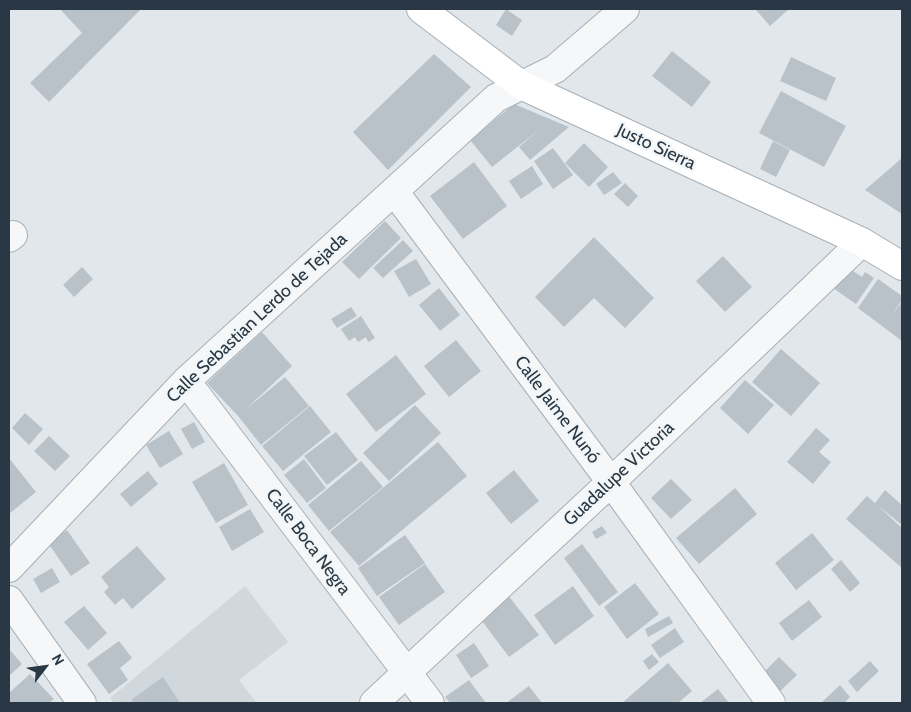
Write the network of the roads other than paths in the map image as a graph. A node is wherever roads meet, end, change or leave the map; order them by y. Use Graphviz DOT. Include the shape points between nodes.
graph roads {
  1 [pos="421,9"];
  2 [pos="625,9"];
  3 [pos="521,85"];
  4 [pos="394,191"];
  5 [pos="862,242"];
  6 [pos="902,266"];
  7 [pos="186,381"];
  8 [pos="611,482"];
  9 [pos="9,568"];
  10 [pos="9,600"];
  11 [pos="407,672"];
  12 [pos="82,703"];
  13 [pos="374,703"];
  14 [pos="430,703"];
  15 [pos="771,703"];
  1 -- 3 [label="main road, Justo Sierra"];
  2 -- 3 [label="street, Calle Sebastian Lerdo de Tejada" via="555,69"];
  3 -- 4 [label="street, Calle Sebastian Lerdo de Tejada" via="496,98"];
  3 -- 5 [label="main road, Justo Sierra"];
  4 -- 7 [label="street, Calle Sebastian Lerdo de Tejada"];
  4 -- 8 [label="street, Calle Jaime Nunó"];
  5 -- 6 [label="main road, Justo Sierra"];
  5 -- 8 [label="street, Guadalupe Victoria"];
  7 -- 9 [label="street, Calle Sebastian Lerdo de Tejada"];
  7 -- 11 [label="street, Calle Boca Negra"];
  8 -- 11 [label="street, Guadalupe Victoria"];
  8 -- 15 [label="street, Calle Jaime Nunó"];
  10 -- 12 [label="street"];
  11 -- 13 [label="street, Guadalupe Victoria"];
  11 -- 14 [label="street, Calle Boca Negra"];
}
